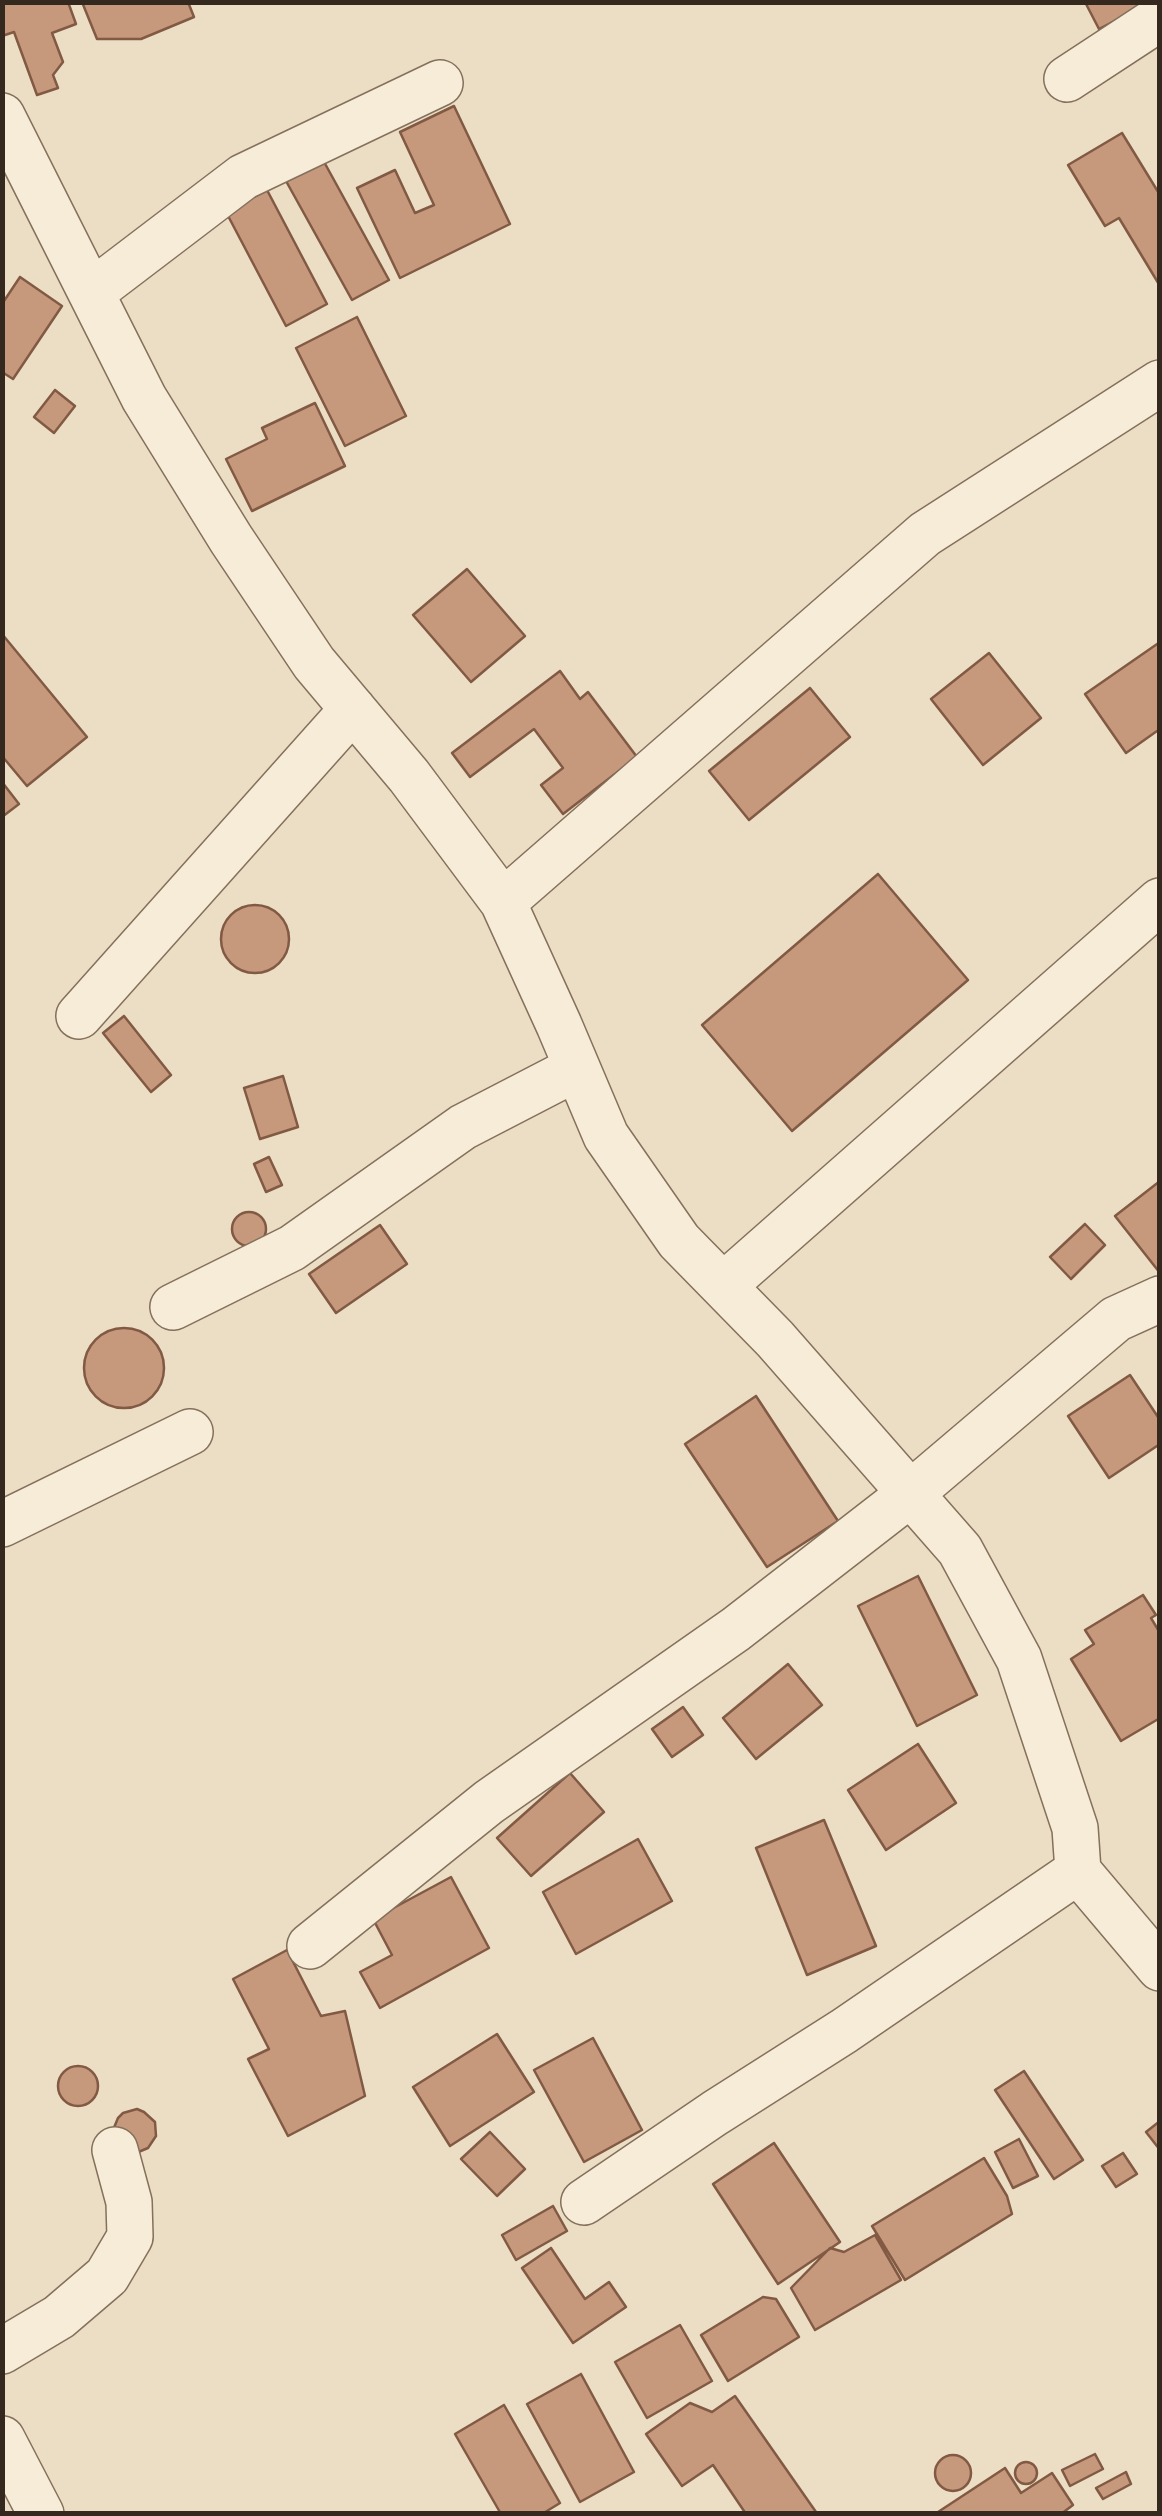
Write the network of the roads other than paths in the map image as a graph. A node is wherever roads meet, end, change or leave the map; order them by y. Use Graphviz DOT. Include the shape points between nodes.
graph roads {
  1 [pos="1160,18"];
  2 [pos="1068,79"];
  3 [pos="440,82"];
  4 [pos="2,116"];
  5 [pos="92,292"];
  6 [pos="1160,383"];
  7 [pos="352,710"];
  8 [pos="1160,901"];
  9 [pos="503,902"];
  10 [pos="79,1016"];
  11 [pos="577,1068"];
  12 [pos="723,1286"];
  13 [pos="1160,1299"];
  14 [pos="172,1307"];
  15 [pos="190,1432"];
  16 [pos="910,1494"];
  17 [pos="2,1524"];
  18 [pos="1078,1871"];
  19 [pos="310,1946"];
  20 [pos="1160,1968"];
  21 [pos="115,2150"];
  22 [pos="584,2202"];
  23 [pos="2,2351"];
  24 [pos="2,2439"];
  25 [pos="41,2514"];
  1 -- 2 [label="street"];
  3 -- 5 [label="street" via="243,177"];
  4 -- 5 [label="street"];
  5 -- 7 [label="street" via="144,398 221,523"];
  6 -- 9 [label="street" via="924,534"];
  7 -- 9 [label="street"];
  7 -- 10 [label="street"];
  8 -- 12 [label="street"];
  9 -- 11 [label="street"];
  11 -- 12 [label="street" via="606,1136 680,1240"];
  11 -- 14 [label="street" via="463,1127 292,1248"];
  12 -- 16 [label="street"];
  13 -- 16 [label="street" via="1116,1319"];
  15 -- 17 [label="street"];
  16 -- 18 [label="street" via="960,1550 1020,1658 1076,1828"];
  16 -- 19 [label="street" via="736,1629 489,1802"];
  18 -- 20 [label="street"];
  18 -- 22 [label="street"];
  21 -- 23 [label="street" via="130,2202 130,2238 107,2276 59,2317"];
  24 -- 25 [label="street"];
}
